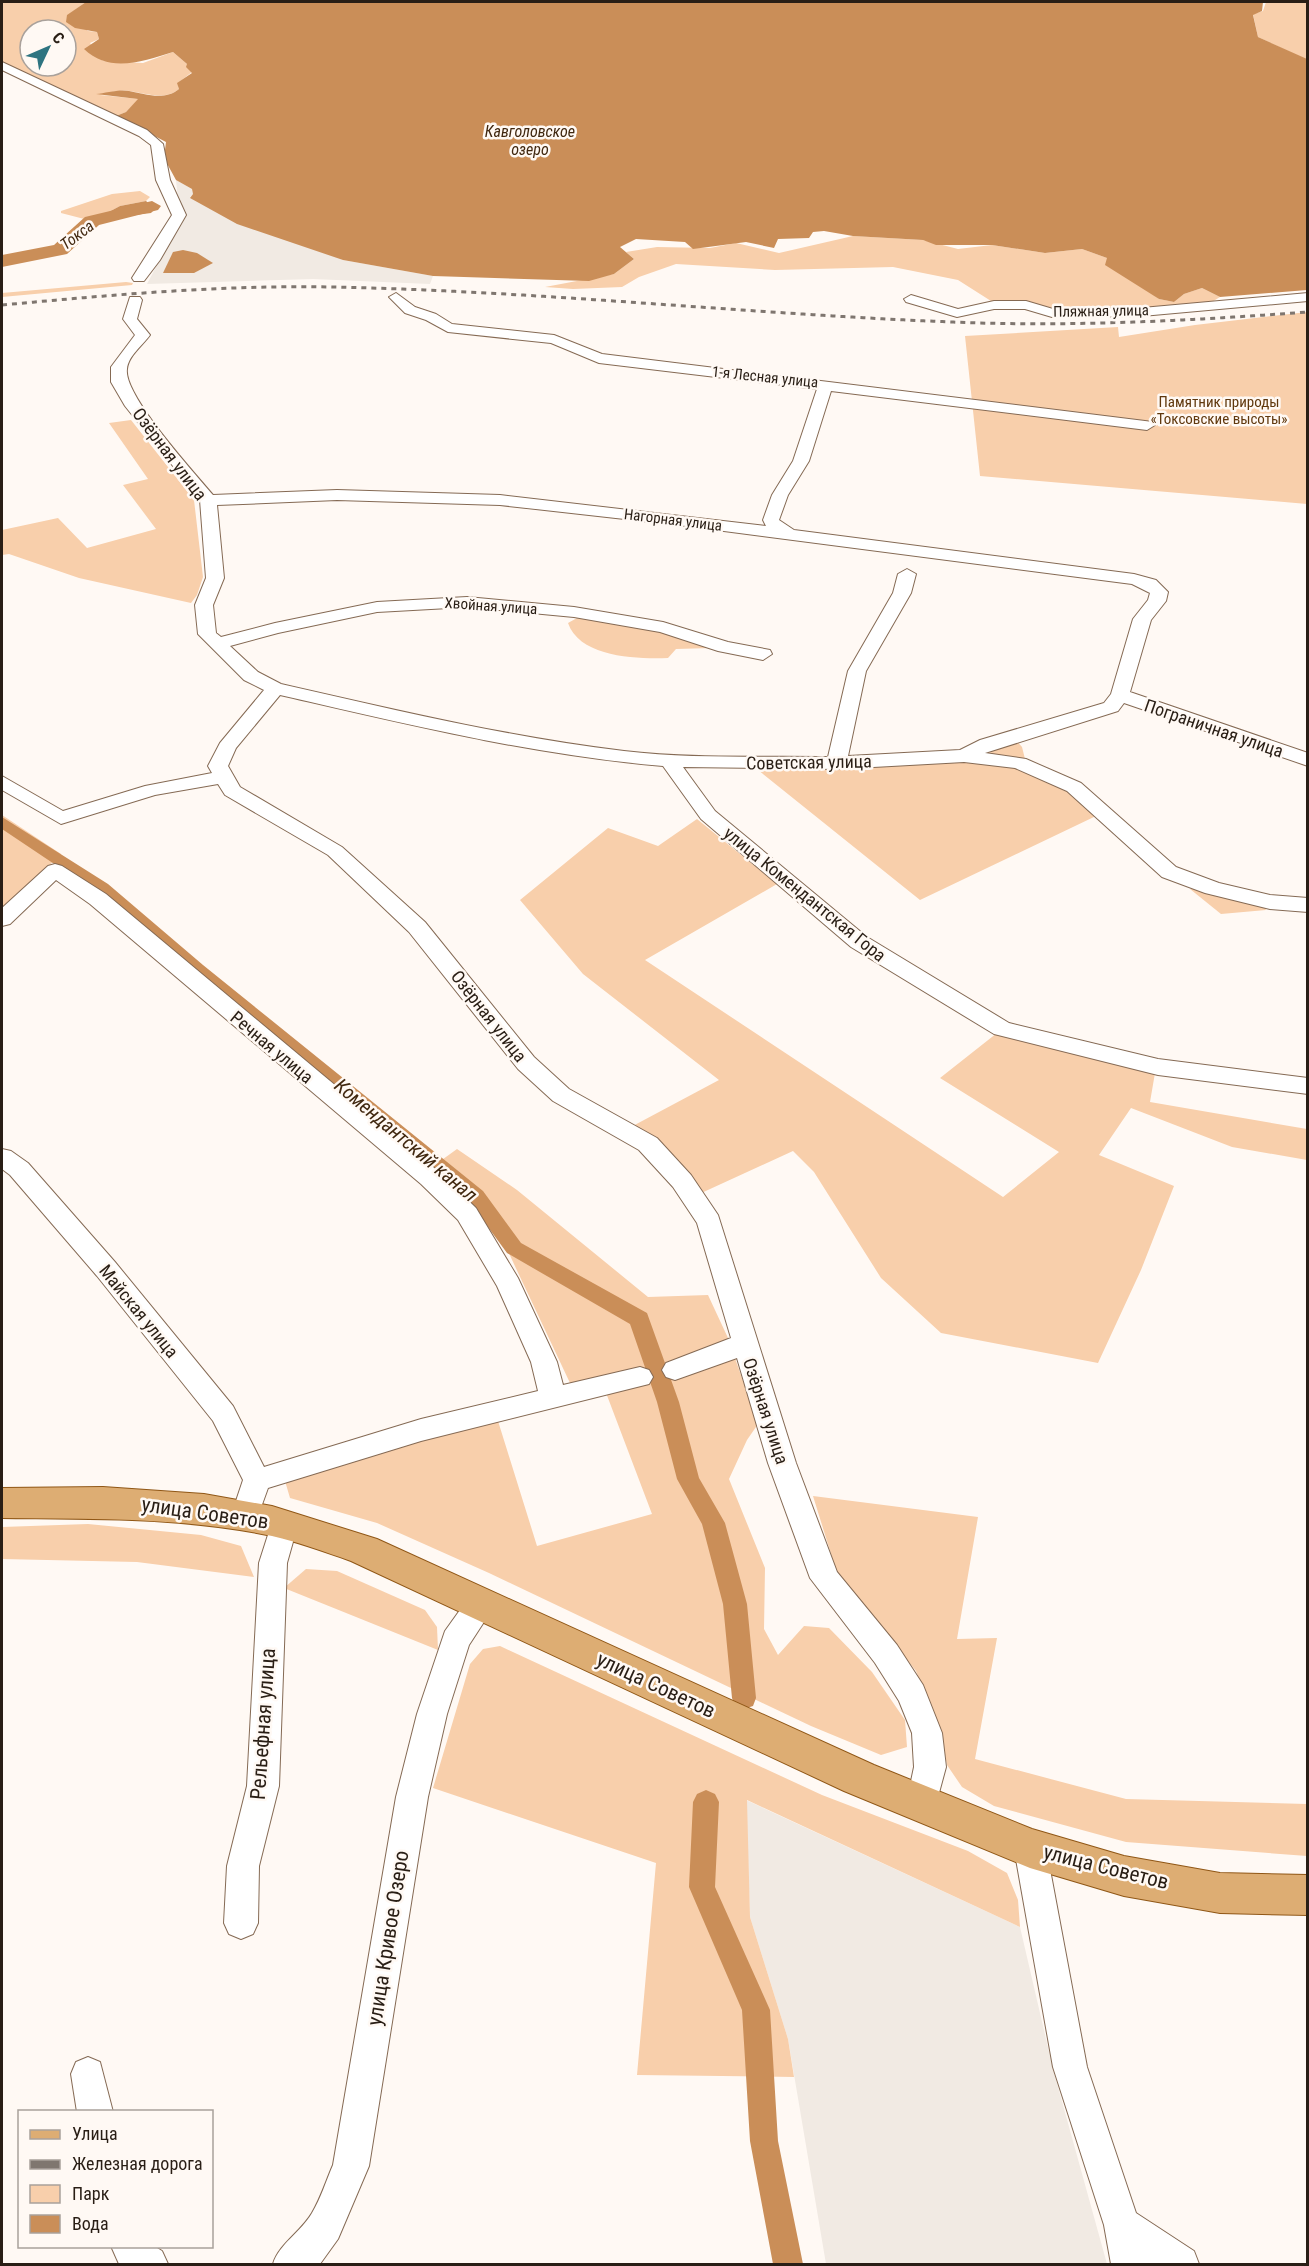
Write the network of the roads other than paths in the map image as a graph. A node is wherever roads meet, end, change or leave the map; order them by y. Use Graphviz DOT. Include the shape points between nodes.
graph roads {
  1 [pos="7,69"];
  2 [pos="396,297"];
  3 [pos="1308,297"];
  4 [pos="911,299"];
  5 [pos="826,384"];
  6 [pos="1147,424"];
  7 [pos="208,500"];
  8 [pos="791,535"];
  9 [pos="907,574"];
  10 [pos="217,644"];
  11 [pos="764,654"];
  12 [pos="275,688"];
  13 [pos="1120,695"];
  14 [pos="964,756"];
  15 [pos="1308,760"];
  16 [pos="669,761"];
  17 [pos="837,763"];
  18 [pos="223,777"];
  19 [pos="2,782"];
  20 [pos="1308,905"];
  21 [pos="2,919"];
  22 [pos="1308,1086"];
  23 [pos="2,1157"];
  24 [pos="745,1344"];
  25 [pos="675,1370"];
  26 [pos="640,1377"];
  27 [pos="553,1397"];
  28 [pos="257,1480"];
  29 [pos="2,1503"];
  30 [pos="245,1516"];
  31 [pos="284,1524"];
  32 [pos="480,1605"];
  33 [pos="922,1805"];
  34 [pos="1030,1848"];
  35 [pos="1308,1895"];
  36 [pos="241,1923"];
  37 [pos="88,2074"];
  38 [pos="95,2110"];
  39 [pos="1122,2225"];
  40 [pos="130,2248"];
  41 [pos="149,2265"];
  42 [pos="291,2265"];
  43 [pos="1130,2265"];
  44 [pos="1181,2265"];
  1 -- 7 [label="street, Озёрная улица" via="143,133 157,144 163,180 179,215 137,289 130,319 143,335 119,367 119,382 131,403"];
  2 -- 5 [label="street, 1-я Лесная улица" via="410,310 448,328 554,339 599,358"];
  3 -- 4 [label="street, Пляжная улица" via="1222,306 1052,314 1026,305 994,305 957,313"];
  5 -- 6 [label="street, 1-я Лесная улица"];
  5 -- 8 [label="street" via="801,461 780,495 771,520"];
  7 -- 8 [label="street, Нагорная улица" via="337,495 500,500"];
  7 -- 10 [label="street, Озёрная улица" via="215,578 204,604 207,634"];
  8 -- 13 [label="street, Нагорная улица" via="1150,584 1159,592 1157,601 1142,619"];
  9 -- 17 [label="street" via="902,593 857,671"];
  10 -- 11 [label="street, Хвойная улица" via="378,607 467,602 574,612 663,627 725,647"];
  10 -- 12 [label="street, Озёрная улица" via="251,676"];
  12 -- 16 [label="street, Советская улица" via="459,730 568,750"];
  12 -- 18 [label="street" via="227,747 218,766"];
  13 -- 14 [label="street" via="1111,707 987,744"];
  13 -- 15 [label="street, Пограничная улица"];
  14 -- 17 [label="street, Советская улица"];
  14 -- 20 [label="street, Советская улица" via="1019,764 1074,787 1169,872 1212,888 1270,902"];
  16 -- 17 [label="street, Советская улица"];
  16 -- 22 [label="street, улица Комендантская Гора" via="708,815 859,942 1002,1029 1158,1067"];
  18 -- 19 [label="street" via="152,790 61,818"];
  18 -- 24 [label="street, Озёрная улица" via="232,791 335,851 417,927 494,1026 561,1095 648,1144 682,1181 709,1221"];
  21 -- 27 [label="street, Речная улица" via="55,870 98,899 430,1178 467,1214 509,1285 544,1362"];
  23 -- 28 [label="street, Майская улица" via="19,1169 106,1269 223,1414"];
  24 -- 25 [label="street"];
  24 -- 33 [label="street, Озёрная улица" via="782,1463 825,1578 886,1654 912,1695 927,1733 930,1767"];
  26 -- 27 [label="street"];
  27 -- 28 [label="street" via="421,1430"];
  28 -- 30 [label="street"];
  29 -- 30 [label="main road, улица Советов" via="119,1502"];
  30 -- 31 [label="main road, улица Советов"];
  31 -- 32 [label="main road, улица Советов" via="364,1550"];
  31 -- 36 [label="street, Рельефная улица" via="273,1563 263,1786 243,1866"];
  32 -- 33 [label="main road, улица Советов"];
  32 -- 42 [label="street, улица Кривое Озеро" via="456,1641 432,1714 412,1797 351,2166 325,2226 308,2251"];
  33 -- 34 [label="main road, улица Советов"];
  34 -- 35 [label="main road, улица Советов" via="1124,1876 1220,1893"];
  34 -- 39 [label="street" via="1070,2067"];
  37 -- 38 [label="street"];
  39 -- 43 [label="street"];
  39 -- 44 [label="street"];
  40 -- 41 [label="street"];
}
